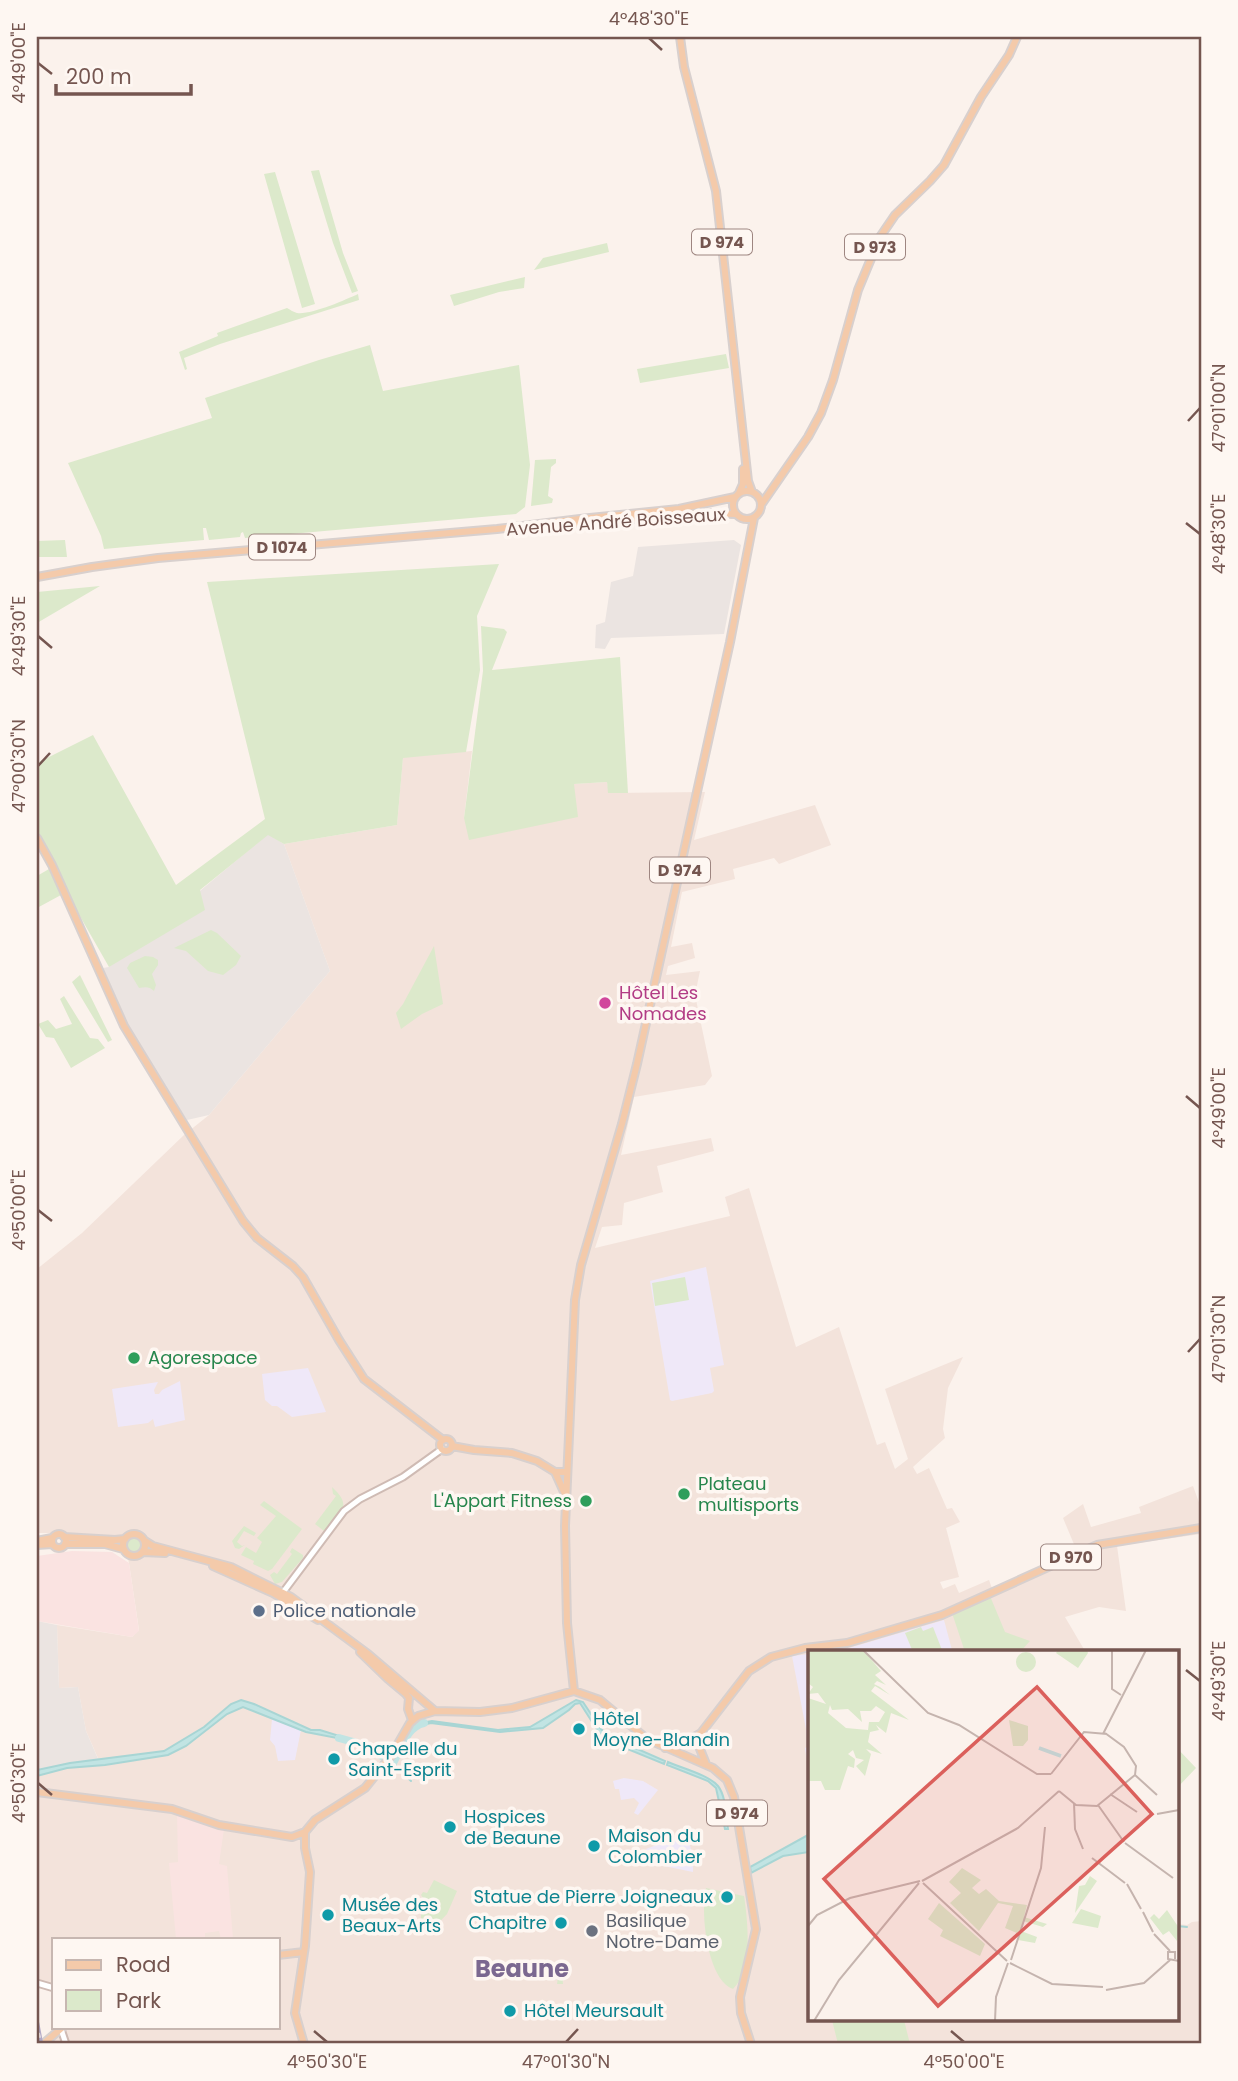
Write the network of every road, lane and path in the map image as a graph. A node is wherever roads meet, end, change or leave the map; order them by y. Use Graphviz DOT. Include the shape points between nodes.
graph roads {
  1 [pos="680,37"];
  2 [pos="1017,37"];
  3 [pos="744,450"];
  4 [pos="778,480"];
  5 [pos="754,493"];
  6 [pos="737,495"];
  7 [pos="761,505"];
  8 [pos="738,517"];
  9 [pos="754,518"];
  10 [pos="497,529"];
  11 [pos="747,558"];
  12 [pos="37,575"];
  13 [pos="37,838"];
  14 [pos="443,1440"];
  15 [pos="452,1446"];
  16 [pos="442,1449"];
  17 [pos="555,1472"];
  18 [pos="567,1472"];
  19 [pos="566,1495"];
  20 [pos="1201,1528"];
  21 [pos="125,1538"];
  22 [pos="65,1540"];
  23 [pos="52,1541"];
  24 [pos="145,1541"];
  25 [pos="37,1543"];
  26 [pos="123,1549"];
  27 [pos="143,1552"];
  28 [pos="281,1594"];
  29 [pos="573,1691"];
  30 [pos="435,1711"];
  31 [pos="412,1720"];
  32 [pos="701,1733"];
  33 [pos="665,1748"];
  34 [pos="706,1764"];
  35 [pos="37,1791"];
  36 [pos="305,1832"];
  37 [pos="292,1837"];
  38 [pos="305,1848"];
  39 [pos="304,1952"];
  40 [pos="280,1955"];
  41 [pos="62,2028"];
  42 [pos="43,2044"];
  43 [pos="66,2044"];
  44 [pos="304,2044"];
  45 [pos="751,2044"];
  1 -- 3 [label="main road, D 974" via="716,191"];
  2 -- 4 [label="main road, D 973" via="944,165 880,237 858,290 824,407"];
  3 -- 5 [label="main road, D 974"];
  3 -- 6 [label="main road, D 974" via="743,480"];
  4 -- 5 [label="main road, D 973"];
  4 -- 7 [label="main road, D 973"];
  5 -- 6 [label="main road"];
  5 -- 7 [label="main road"];
  6 -- 8 [label="main road" via="732,506"];
  6 -- 10 [label="main road, Avenue André Boisseaux / D 1074" via="679,509"];
  7 -- 9 [label="main road"];
  8 -- 9 [label="main road"];
  8 -- 10 [label="main road, Avenue André Boisseaux / D 1074" via="703,513"];
  8 -- 11 [label="main road, D 974" via="746,529"];
  9 -- 11 [label="main road, D 974"];
  10 -- 12 [label="main road, Avenue André Boisseaux / D 1074" via="170,557"];
  11 -- 18 [label="main road, D 974" via="637,1064 579,1275"];
  13 -- 14 [label="main road" via="124,1026 249,1229 303,1277 364,1379"];
  14 -- 15 [label="main road"];
  14 -- 16 [label="main road"];
  15 -- 16 [label="main road"];
  15 -- 17 [label="main road" via="512,1452"];
  16 -- 28 [label="street" via="344,1511"];
  17 -- 18 [label="main road"];
  17 -- 19 [label="main road"];
  18 -- 19 [label="main road, D 974"];
  19 -- 29 [label="main road, D 974" via="567,1623"];
  20 -- 32 [label="main road, D 970" via="1097,1545 942,1615 846,1643 771,1657 749,1671"];
  21 -- 22 [label="main road"];
  21 -- 24 [label="main road" via="135,1534"];
  21 -- 26 [label="main road"];
  22 -- 23 [label="main road" via="58,1534"];
  22 -- 23 [label="main road" via="59,1548"];
  22 -- 26 [label="main road"];
  23 -- 25 [label="main road"];
  24 -- 27 [label="main road"];
  24 -- 28 [label="main road" via="231,1567"];
  26 -- 27 [label="main road" via="131,1556"];
  27 -- 28 [label="main road" via="216,1567"];
  28 -- 30 [label="main road" via="361,1649"];
  28 -- 31 [label="main road" via="350,1643 408,1696"];
  29 -- 30 [label="main road" via="512,1708"];
  29 -- 33 [label="main road, D 974" via="600,1700 638,1733"];
  30 -- 31 [label="main road"];
  31 -- 36 [label="main road" via="363,1790 315,1819"];
  32 -- 33 [label="main road"];
  32 -- 34 [label="main road"];
  33 -- 34 [label="main road, D 974"];
  34 -- 45 [label="main road, D 974" via="724,1777 732,1791 756,1929 740,2001"];
  35 -- 37 [label="main road" via="172,1809 219,1825"];
  36 -- 37 [label="main road"];
  36 -- 38 [label="main road"];
  37 -- 38 [label="main road"];
  38 -- 39 [label="main road" via="310,1872"];
  39 -- 40 [label="main road"];
  39 -- 44 [label="main road" via="295,2013"];
  41 -- 42 [label="main road"];
  41 -- 43 [label="street"];
}
